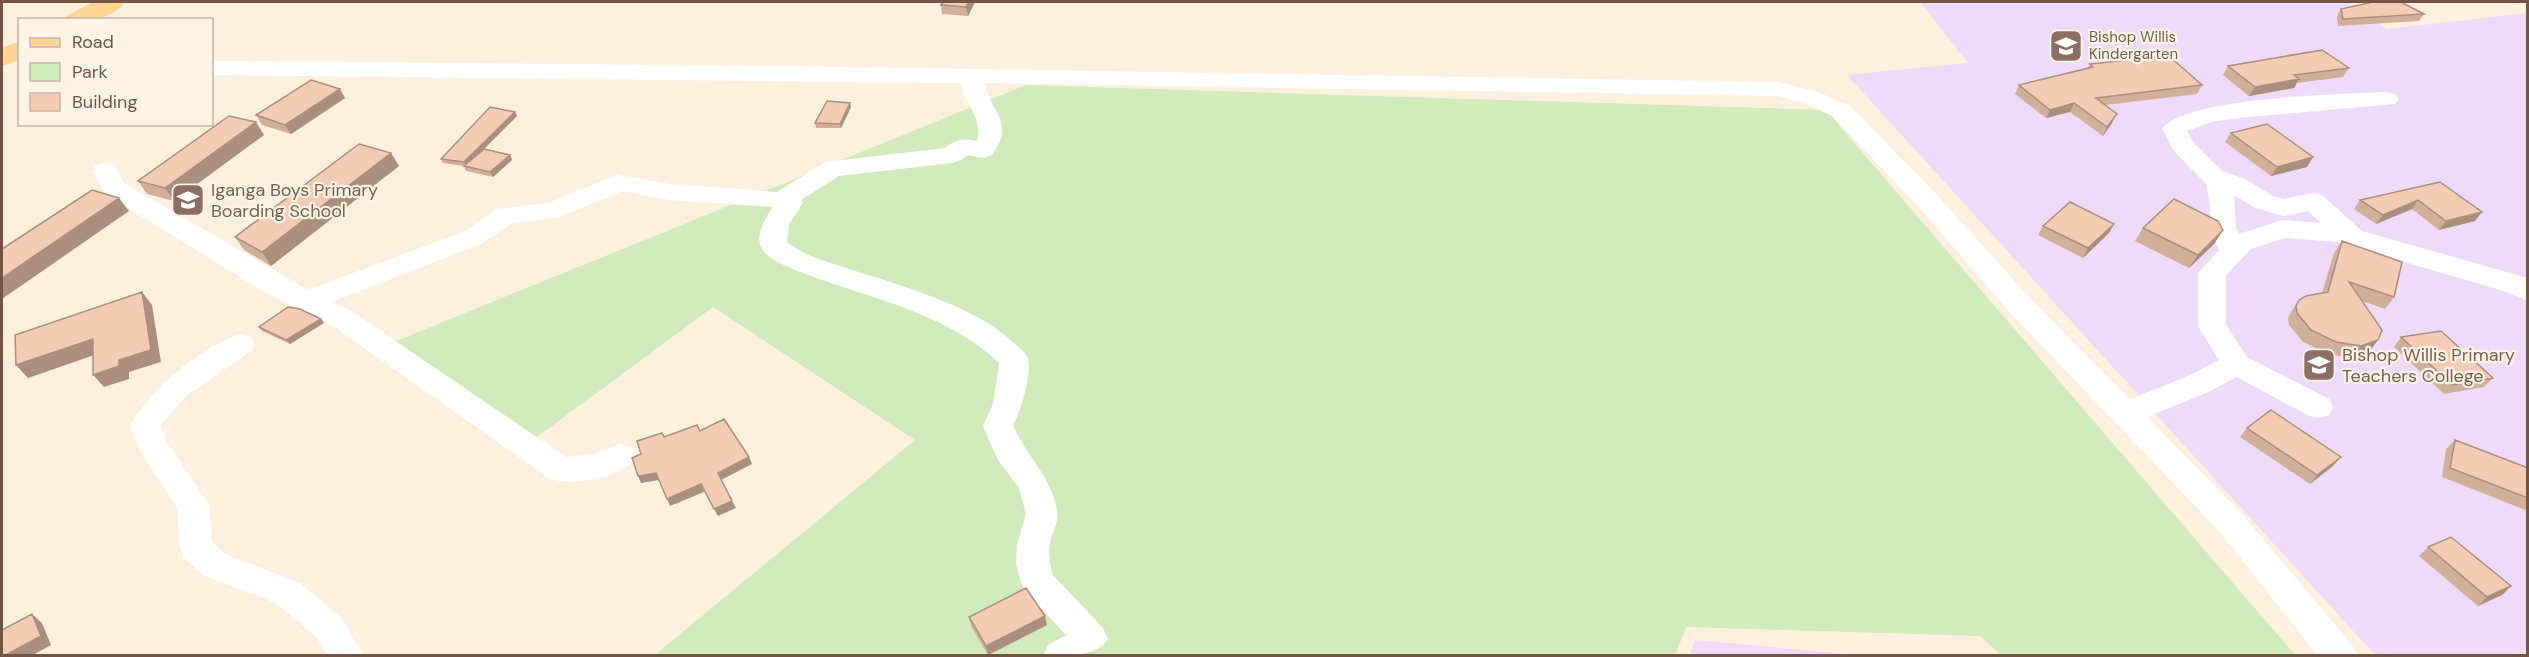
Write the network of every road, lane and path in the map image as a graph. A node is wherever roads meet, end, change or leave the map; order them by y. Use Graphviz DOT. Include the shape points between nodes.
graph roads {
  1 [pos="112,2"];
  2 [pos="81,18"];
  3 [pos="213,68"];
  4 [pos="970,76"];
  5 [pos="2387,99"];
  6 [pos="105,171"];
  7 [pos="2213,177"];
  8 [pos="780,201"];
  9 [pos="2352,237"];
  10 [pos="2234,252"];
  11 [pos="2528,292"];
  12 [pos="305,301"];
  13 [pos="241,344"];
  14 [pos="2237,364"];
  15 [pos="2318,407"];
  16 [pos="2124,414"];
  17 [pos="621,456"];
  18 [pos="348,656"];
  19 [pos="1060,656"];
  20 [pos="2340,656"];
  1 -- 2 [label="main road"];
  3 -- 4 [label="street"];
  4 -- 8 [label="street" via="992,131 983,150 963,146 952,155 833,169"];
  4 -- 16 [label="street" via="1778,89 1810,97 1841,111"];
  5 -- 7 [label="street" via="2264,108 2178,124 2174,129 2183,146"];
  6 -- 12 [label="street" via="114,188 132,200"];
  7 -- 9 [label="street" via="2284,208 2313,201"];
  7 -- 10 [label="street" via="2218,182 2223,205 2223,228"];
  8 -- 12 [label="street" via="670,192 617,183 551,210 506,215 474,237"];
  8 -- 19 [label="street" via="790,203 776,220 771,238 775,248 941,313 1006,350 1014,360 1008,404 998,426 1009,452 1034,484 1042,514 1033,564 1038,582 1091,639"];
  9 -- 10 [label="street" via="2283,229 2242,243"];
  9 -- 11 [label="street" via="2514,284"];
  10 -- 14 [label="street" via="2212,273 2212,326"];
  12 -- 17 [label="street" via="340,317 561,470 598,466"];
  13 -- 18 [label="street" via="192,377 153,411 145,426 153,446 193,505 196,548 215,565 288,593 329,628"];
  14 -- 15 [label="street"];
  14 -- 16 [label="street"];
  16 -- 20 [label="street" via="2231,523"];
}
